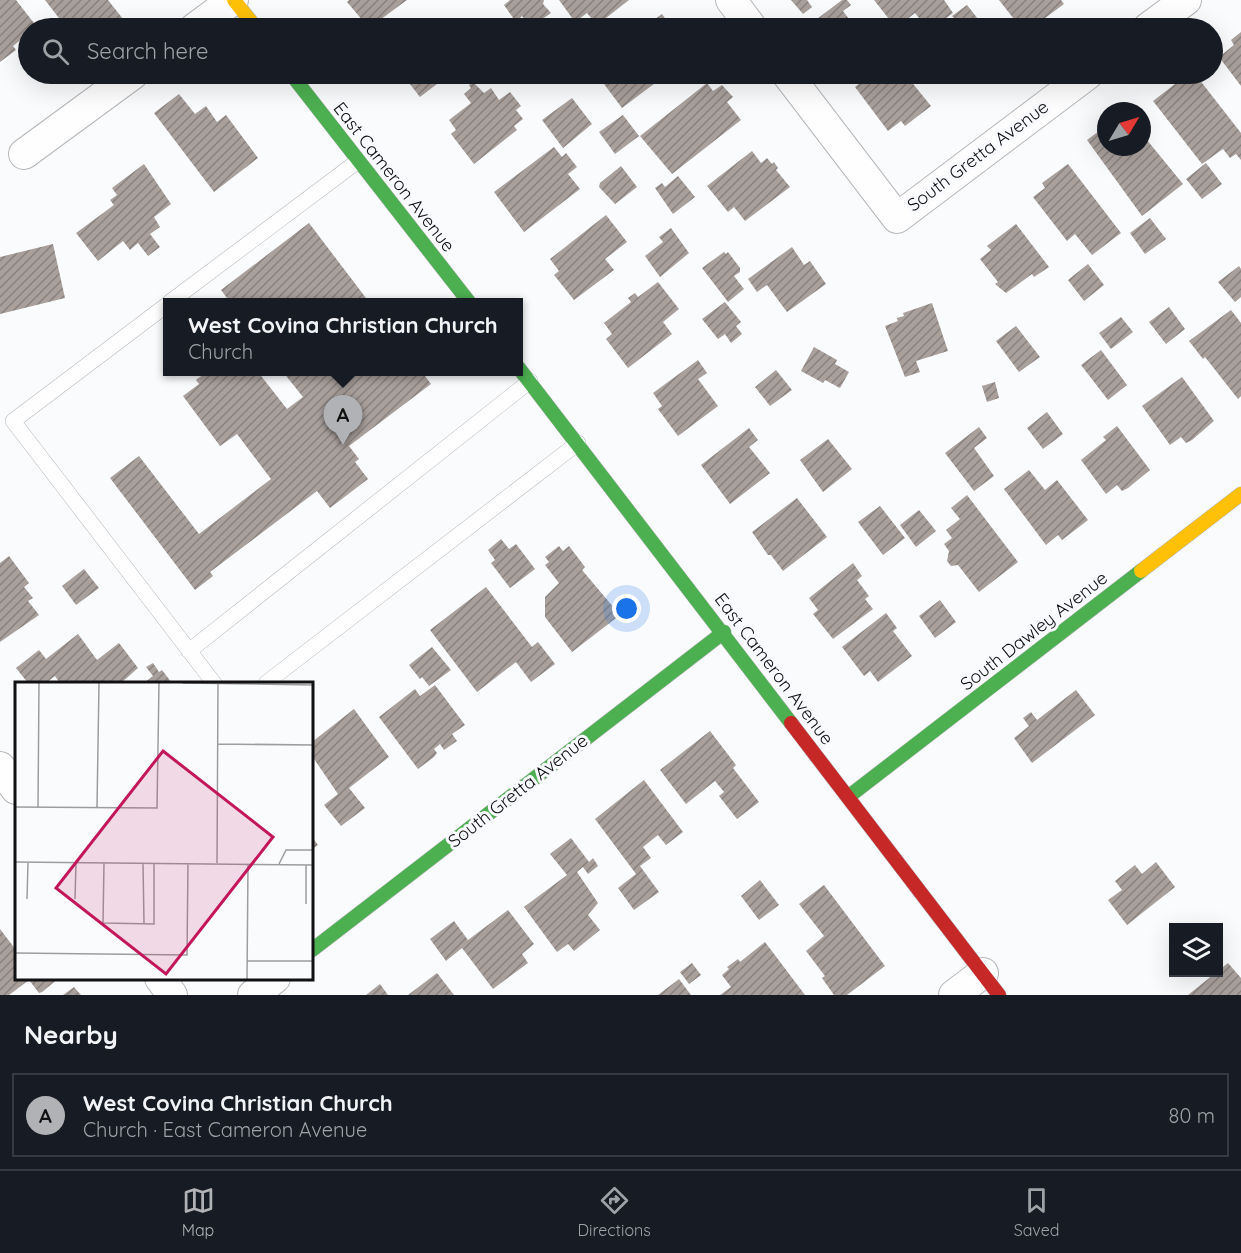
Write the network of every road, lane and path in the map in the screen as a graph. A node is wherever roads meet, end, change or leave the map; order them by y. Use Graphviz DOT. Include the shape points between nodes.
graph roads {
  1 [pos="234,0"];
  2 [pos="731,0"];
  3 [pos="1186,0"];
  4 [pos="209,18"];
  5 [pos="248,18"];
  6 [pos="744,18"];
  7 [pos="1162,18"];
  8 [pos="119,84"];
  9 [pos="299,84"];
  10 [pos="795,84"];
  11 [pos="1075,84"];
  12 [pos="24,154"];
  13 [pos="358,160"];
  14 [pos="177,298"];
  15 [pos="464,298"];
  16 [pos="163,308"];
  17 [pos="523,372"];
  18 [pos="530,381"];
  19 [pos="578,443"];
  20 [pos="1241,494"];
  21 [pos="724,632"];
  22 [pos="189,651"];
  23 [pos="213,682"];
  24 [pos="267,682"];
  25 [pos="0,767"];
  26 [pos="15,788"];
  27 [pos="848,797"];
  28 [pos="314,948"];
  29 [pos="161,980"];
  30 [pos="272,980"];
  31 [pos="991,984"];
  32 [pos="172,995"];
  33 [pos="253,995"];
  34 [pos="954,995"];
  1 -- 4 [label="street"];
  1 -- 5 [label="main road"];
  2 -- 6 [label="street"];
  3 -- 7 [label="street"];
  8 -- 12 [label="street"];
  9 -- 13 [label="main road, East Cameron Avenue"];
  10 -- 11 [label="street, South Gretta Avenue" via="897,218"];
  13 -- 14 [label="lane"];
  13 -- 15 [label="main road, East Cameron Avenue"];
  16 -- 22 [label="lane" via="13,421"];
  17 -- 18 [label="main road, East Cameron Avenue"];
  18 -- 19 [label="main road, East Cameron Avenue"];
  18 -- 22 [label="lane"];
  19 -- 21 [label="main road, East Cameron Avenue"];
  19 -- 24 [label="lane"];
  20 -- 27 [label="main road, South Dawley Avenue"];
  21 -- 27 [label="main road, East Cameron Avenue"];
  21 -- 28 [label="main road, South Gretta Avenue"];
  22 -- 23 [label="lane"];
  25 -- 26 [label="street"];
  27 -- 31 [label="main road, East Cameron Avenue"];
  29 -- 32 [label="street"];
  30 -- 33 [label="street"];
  31 -- 34 [label="street"];
}
